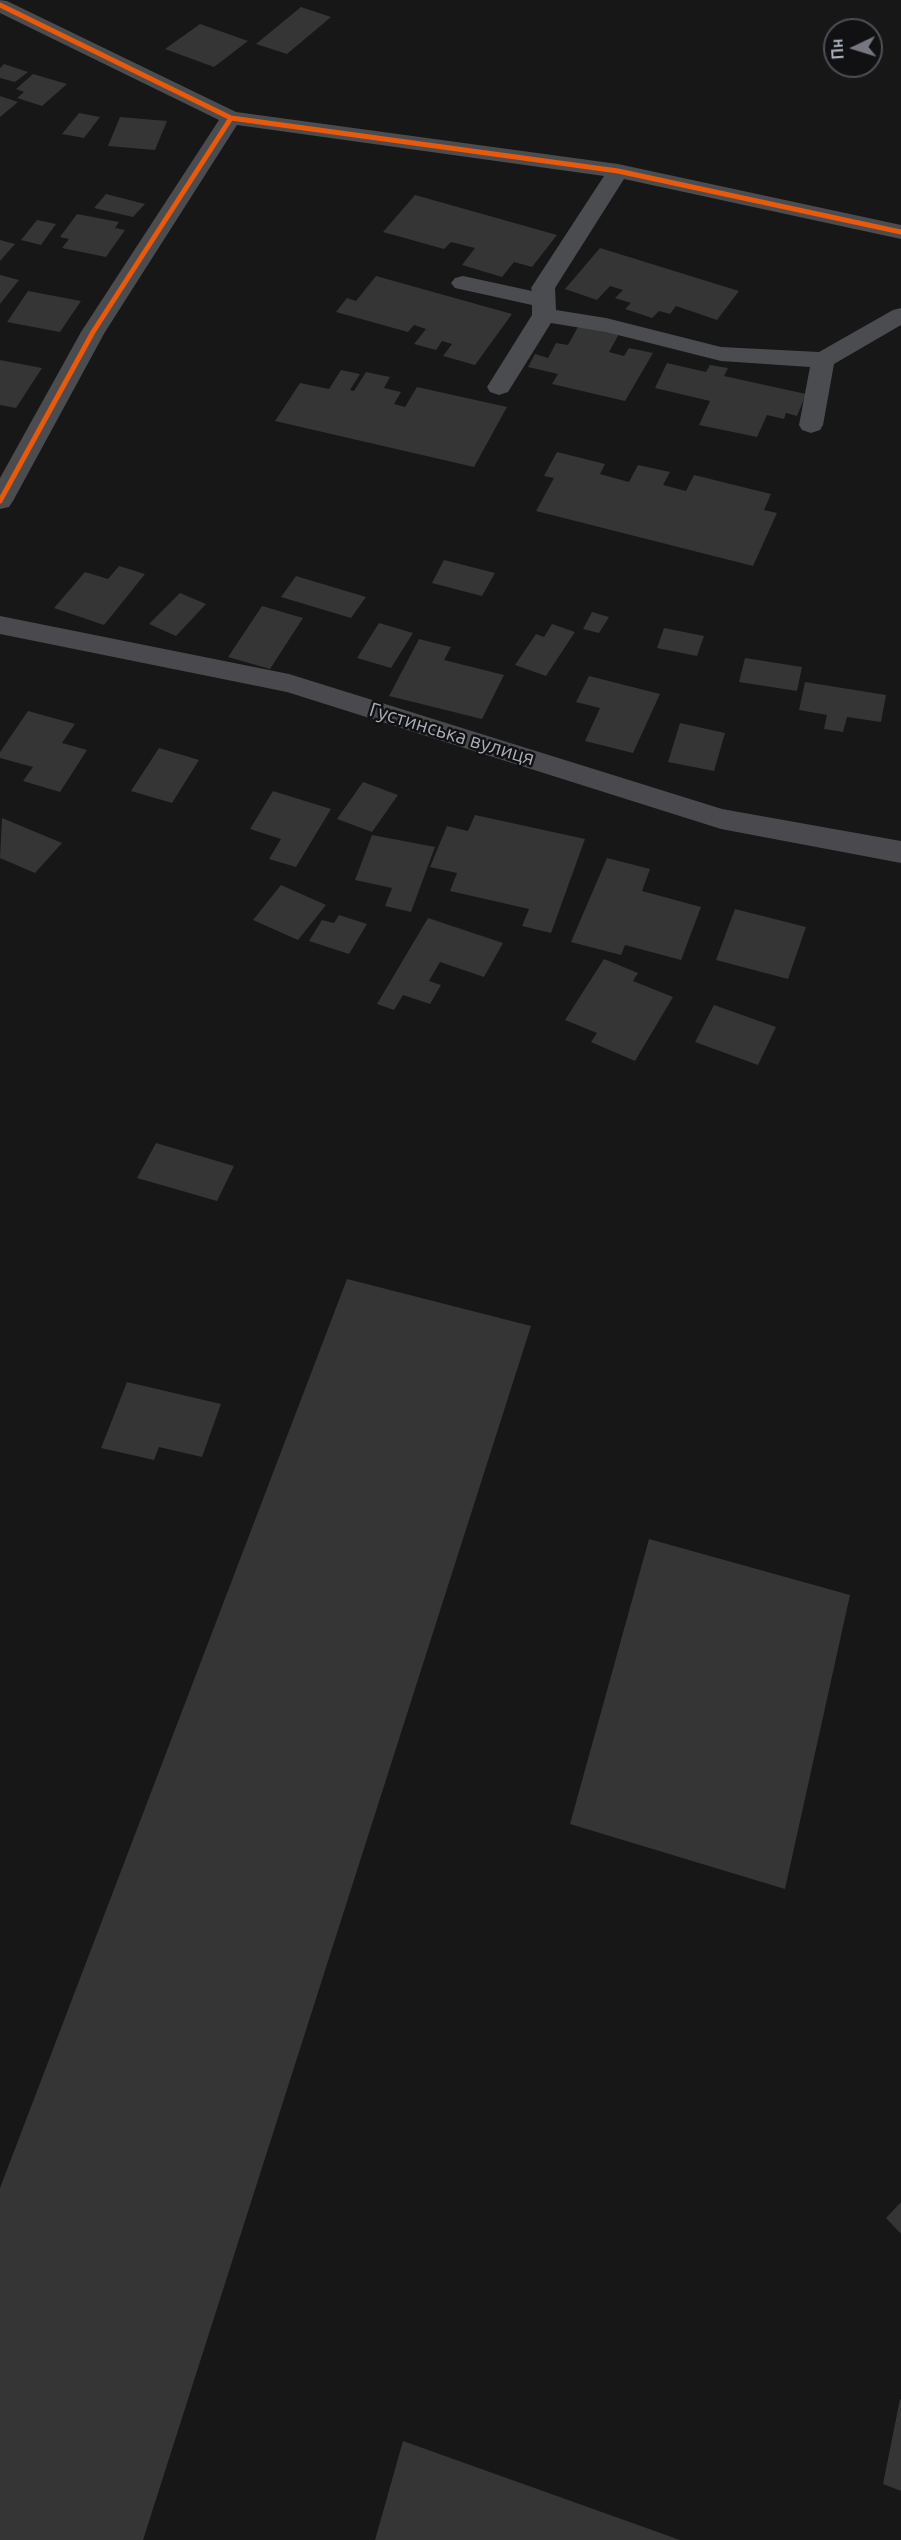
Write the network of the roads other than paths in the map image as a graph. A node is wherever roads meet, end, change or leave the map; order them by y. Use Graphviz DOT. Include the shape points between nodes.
graph roads {
  1 [pos="0,5"];
  2 [pos="231,118"];
  3 [pos="618,171"];
  4 [pos="901,232"];
  5 [pos="464,283"];
  6 [pos="544,308"];
  7 [pos="901,315"];
  8 [pos="823,360"];
  9 [pos="499,387"];
  10 [pos="811,425"];
  11 [pos="0,501"];
  12 [pos="0,625"];
  13 [pos="901,852"];
  1 -- 2 [label="street"];
  2 -- 3 [label="street"];
  2 -- 11 [label="street" via="93,332"];
  3 -- 4 [label="street"];
  3 -- 6 [label="street" via="543,288"];
  5 -- 6 [label="street"];
  6 -- 8 [label="street" via="722,354"];
  6 -- 9 [label="street"];
  7 -- 8 [label="street"];
  8 -- 10 [label="street"];
  12 -- 13 [label="main road, Густинська вулиця" via="289,683 721,819"];
}
